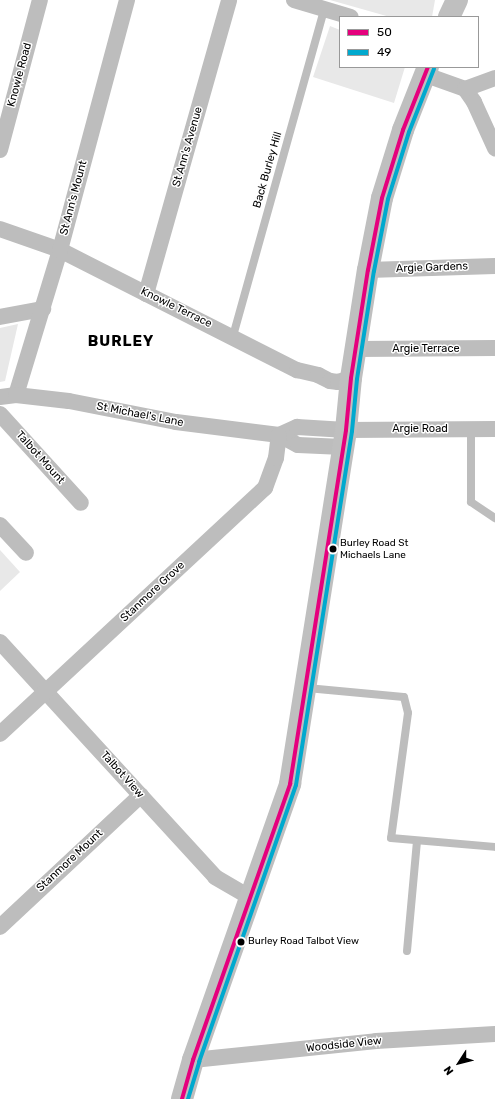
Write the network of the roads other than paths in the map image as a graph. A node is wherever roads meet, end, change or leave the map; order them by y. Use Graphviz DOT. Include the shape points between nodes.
graph roads {
  1 [pos="40,0"];
  2 [pos="127,0"];
  3 [pos="229,0"];
  4 [pos="294,0"];
  5 [pos="324,9"];
  6 [pos="348,16"];
  7 [pos="427,71"];
  8 [pos="495,78"];
  9 [pos="466,89"];
  10 [pos="5,110"];
  11 [pos="495,148"];
  12 [pos="0,150"];
  13 [pos="0,229"];
  14 [pos="60,250"];
  15 [pos="495,266"];
  16 [pos="368,270"];
  17 [pos="146,294"];
  18 [pos="43,309"];
  19 [pos="0,317"];
  20 [pos="233,336"];
  21 [pos="495,348"];
  22 [pos="356,349"];
  23 [pos="352,378"];
  24 [pos="16,395"];
  25 [pos="0,397"];
  26 [pos="0,414"];
  27 [pos="495,428"];
  28 [pos="471,429"];
  29 [pos="280,435"];
  30 [pos="344,439"];
  31 [pos="81,503"];
  32 [pos="495,518"];
  33 [pos="0,526"];
  34 [pos="26,553"];
  35 [pos="0,642"];
  36 [pos="306,688"];
  37 [pos="46,692"];
  38 [pos="0,734"];
  39 [pos="141,796"];
  40 [pos="417,841"];
  41 [pos="495,847"];
  42 [pos="251,898"];
  43 [pos="0,927"];
  44 [pos="407,951"];
  45 [pos="495,1034"];
  46 [pos="193,1060"];
  47 [pos="182,1099"];
  1 -- 10 [label="street, Knowle Road"];
  2 -- 14 [label="street, St Ann's Mount"];
  3 -- 17 [label="street, St Ann's Avenue"];
  4 -- 5 [label="street"];
  5 -- 6 [label="street"];
  5 -- 20 [label="lane, Back Burley Hill"];
  7 -- 9 [label="street"];
  7 -- 16 [label="street" via="403,130 382,198"];
  8 -- 9 [label="street"];
  9 -- 11 [label="street"];
  10 -- 12 [label="street, Knowle Road"];
  13 -- 14 [label="street, Knowle Terrace"];
  14 -- 17 [label="street, Knowle Terrace"];
  14 -- 18 [label="street, St Ann's Mount"];
  15 -- 16 [label="street, Argie Gardens"];
  16 -- 22 [label="street"];
  17 -- 20 [label="street, Knowle Terrace"];
  18 -- 19 [label="street"];
  18 -- 24 [label="street, St Ann's Mount"];
  20 -- 23 [label="street, Knowle Terrace" via="297,370 318,375 330,382"];
  21 -- 22 [label="street, Argie Terrace"];
  22 -- 23 [label="street"];
  23 -- 30 [label="street"];
  24 -- 25 [label="street, St Michael's Lane"];
  24 -- 29 [label="street, St Michael's Lane" via="69,401 176,422"];
  26 -- 31 [label="street, Talbot Mount"];
  27 -- 28 [label="street, Argie Road"];
  28 -- 30 [label="street, Argie Road"];
  28 -- 32 [label="lane" via="471,502"];
  29 -- 30 [label="street" via="297,427"];
  29 -- 37 [label="street, Stanmore Grove" via="276,458 265,488"];
  30 -- 36 [label="street"];
  33 -- 34 [label="street"];
  35 -- 37 [label="street, Talbot View"];
  36 -- 40 [label="lane" via="404,697 408,713 391,838"];
  36 -- 42 [label="street" via="290,784"];
  37 -- 38 [label="street, Stanmore Grove"];
  37 -- 39 [label="street, Talbot View"];
  39 -- 42 [label="street, Talbot View" via="215,877"];
  39 -- 43 [label="street, Stanmore Mount"];
  40 -- 41 [label="lane"];
  40 -- 44 [label="lane"];
  42 -- 46 [label="street"];
  45 -- 46 [label="street, Woodside View" via="376,1041"];
  46 -- 47 [label="street"];
}
